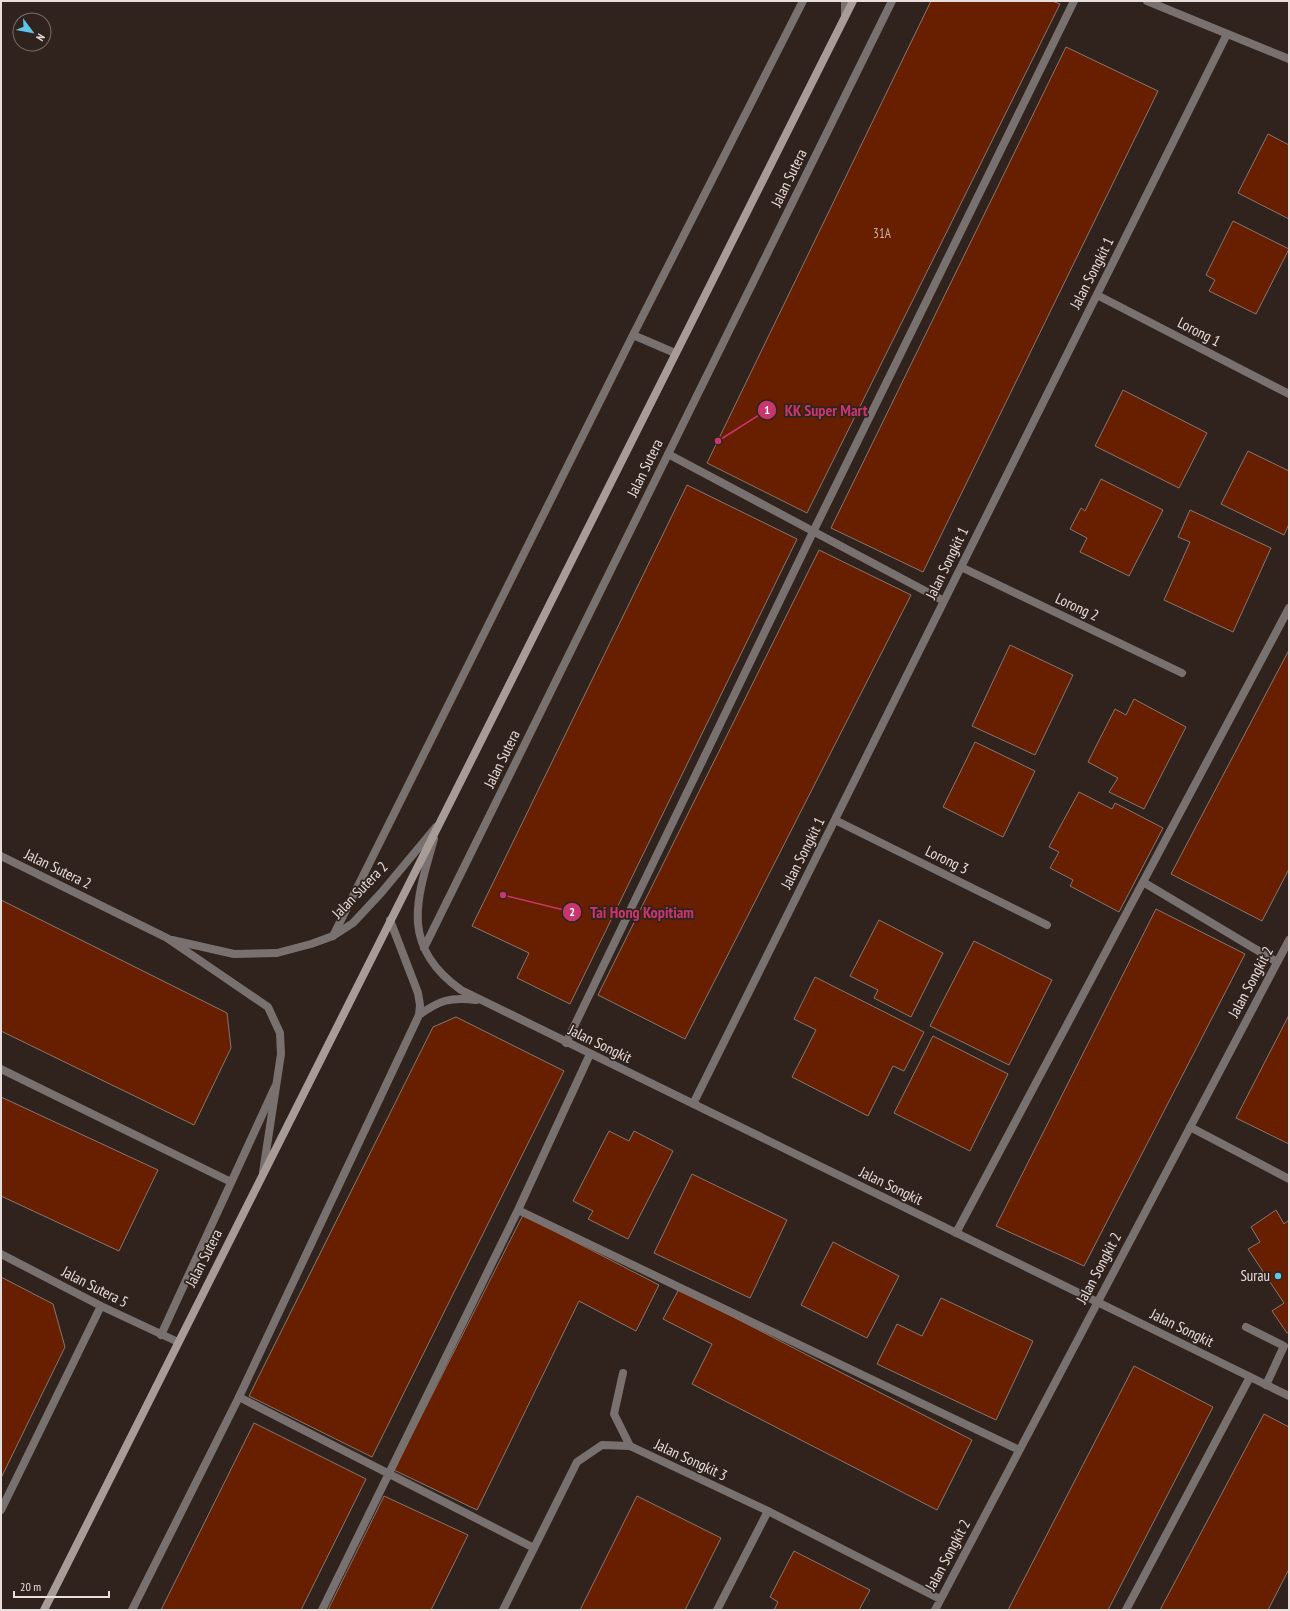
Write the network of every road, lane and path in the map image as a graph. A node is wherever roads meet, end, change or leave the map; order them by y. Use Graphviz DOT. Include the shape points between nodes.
graph roads {
  1 [pos="803,1"];
  2 [pos="845,1"];
  3 [pos="853,1"];
  4 [pos="892,1"];
  5 [pos="1074,1"];
  6 [pos="1147,1"];
  7 [pos="845,15"];
  8 [pos="1227,34"];
  9 [pos="1289,59"];
  10 [pos="1096,295"];
  11 [pos="633,335"];
  12 [pos="675,353"];
  13 [pos="1289,394"];
  14 [pos="668,454"];
  15 [pos="813,532"];
  16 [pos="960,567"];
  17 [pos="944,601"];
  18 [pos="1289,608"];
  19 [pos="1182,673"];
  20 [pos="835,820"];
  21 [pos="438,823"];
  22 [pos="1,856"];
  23 [pos="1143,882"];
  24 [pos="390,920"];
  25 [pos="1047,925"];
  26 [pos="333,936"];
  27 [pos="167,938"];
  28 [pos="1289,940"];
  29 [pos="424,948"];
  30 [pos="1278,962"];
  31 [pos="481,1001"];
  32 [pos="419,1015"];
  33 [pos="566,1043"];
  34 [pos="590,1054"];
  35 [pos="1,1069"];
  36 [pos="278,1079"];
  37 [pos="693,1104"];
  38 [pos="1190,1126"];
  39 [pos="263,1172"];
  40 [pos="1289,1178"];
  41 [pos="231,1182"];
  42 [pos="518,1210"];
  43 [pos="956,1233"];
  44 [pos="1,1254"];
  45 [pos="1097,1302"];
  46 [pos="101,1306"];
  47 [pos="1246,1327"];
  48 [pos="161,1335"];
  49 [pos="178,1342"];
  50 [pos="623,1373"];
  51 [pos="1250,1377"];
  52 [pos="1266,1385"];
  53 [pos="1289,1396"];
  54 [pos="239,1397"];
  55 [pos="630,1446"];
  56 [pos="1019,1450"];
  57 [pos="390,1474"];
  58 [pos="1,1510"];
  59 [pos="768,1511"];
  60 [pos="534,1548"];
  61 [pos="940,1599"];
  62 [pos="44,1610"];
  63 [pos="132,1610"];
  64 [pos="322,1610"];
  65 [pos="503,1610"];
  66 [pos="717,1610"];
  67 [pos="935,1610"];
  68 [pos="1126,1610"];
  1 -- 11 [label="street"];
  2 -- 7 [label="street, Jalan Sutera"];
  3 -- 7 [label="street, Jalan Sutera"];
  4 -- 14 [label="street, Jalan Sutera"];
  5 -- 15 [label="street"];
  6 -- 8 [label="street"];
  7 -- 12 [label="street, Jalan Sutera"];
  8 -- 9 [label="street"];
  8 -- 10 [label="street, Jalan Songkit 1"];
  10 -- 13 [label="street, Lorong 1"];
  10 -- 16 [label="street, Jalan Songkit 1"];
  11 -- 12 [label="street"];
  11 -- 26 [label="street"];
  12 -- 21 [label="street, Jalan Sutera"];
  14 -- 15 [label="street"];
  14 -- 29 [label="street, Jalan Sutera"];
  15 -- 17 [label="street"];
  15 -- 33 [label="street"];
  16 -- 17 [label="street, Jalan Songkit 1"];
  16 -- 19 [label="street, Lorong 2"];
  17 -- 20 [label="street, Jalan Songkit 1"];
  18 -- 23 [label="street"];
  20 -- 25 [label="street, Lorong 3"];
  20 -- 37 [label="street, Jalan Songkit 1"];
  21 -- 24 [label="street, Jalan Sutera"];
  21 -- 26 [label="street, Jalan Sutera 2" via="381,893 353,923"];
  21 -- 29 [label="street, Jalan Songkit" via="422,880 416,915 417,929"];
  22 -- 27 [label="street, Jalan Sutera 2"];
  23 -- 30 [label="street"];
  23 -- 43 [label="street"];
  24 -- 32 [label="street" via="418,993"];
  24 -- 39 [label="street, Jalan Sutera"];
  26 -- 27 [label="street, Jalan Sutera 2" via="277,953 234,954"];
  27 -- 36 [label="street, Jalan Sutera 2" via="268,1007 280,1033"];
  28 -- 30 [label="street, Jalan Songkit 2"];
  29 -- 31 [label="street, Jalan Songkit" via="448,981"];
  30 -- 38 [label="street, Jalan Songkit 2"];
  31 -- 32 [label="street, Jalan Songkit" via="459,998 446,1000 431,1006"];
  31 -- 33 [label="street, Jalan Songkit"];
  32 -- 54 [label="street"];
  33 -- 34 [label="street, Jalan Songkit"];
  34 -- 37 [label="street, Jalan Songkit"];
  34 -- 42 [label="street"];
  35 -- 41 [label="street"];
  36 -- 39 [label="street, Jalan Sutera 2"];
  36 -- 41 [label="street"];
  37 -- 43 [label="street, Jalan Songkit"];
  38 -- 40 [label="street"];
  38 -- 45 [label="street, Jalan Songkit 2"];
  39 -- 49 [label="street, Jalan Sutera"];
  41 -- 48 [label="street"];
  42 -- 56 [label="street"];
  42 -- 57 [label="street"];
  43 -- 45 [label="street, Jalan Songkit"];
  44 -- 46 [label="street, Jalan Sutera 5"];
  45 -- 51 [label="street, Jalan Songkit"];
  45 -- 56 [label="street, Jalan Songkit 2"];
  46 -- 48 [label="street, Jalan Sutera 5"];
  46 -- 58 [label="street"];
  47 -- 52 [label="street" via="1284,1346"];
  48 -- 49 [label="street, Jalan Sutera 5"];
  49 -- 62 [label="street, Jalan Sutera"];
  50 -- 55 [label="street" via="614,1414"];
  51 -- 52 [label="street, Jalan Songkit"];
  51 -- 68 [label="street"];
  52 -- 53 [label="street, Jalan Songkit"];
  54 -- 57 [label="street"];
  54 -- 63 [label="street"];
  55 -- 59 [label="street, Jalan Songkit 3"];
  55 -- 60 [label="street, Jalan Songkit 3" via="602,1445 577,1462"];
  56 -- 61 [label="street, Jalan Songkit 2"];
  57 -- 60 [label="street"];
  57 -- 64 [label="street"];
  59 -- 61 [label="street, Jalan Songkit 3"];
  59 -- 66 [label="street"];
  60 -- 65 [label="street, Jalan Songkit 3"];
  61 -- 67 [label="street, Jalan Songkit 2"];
}
